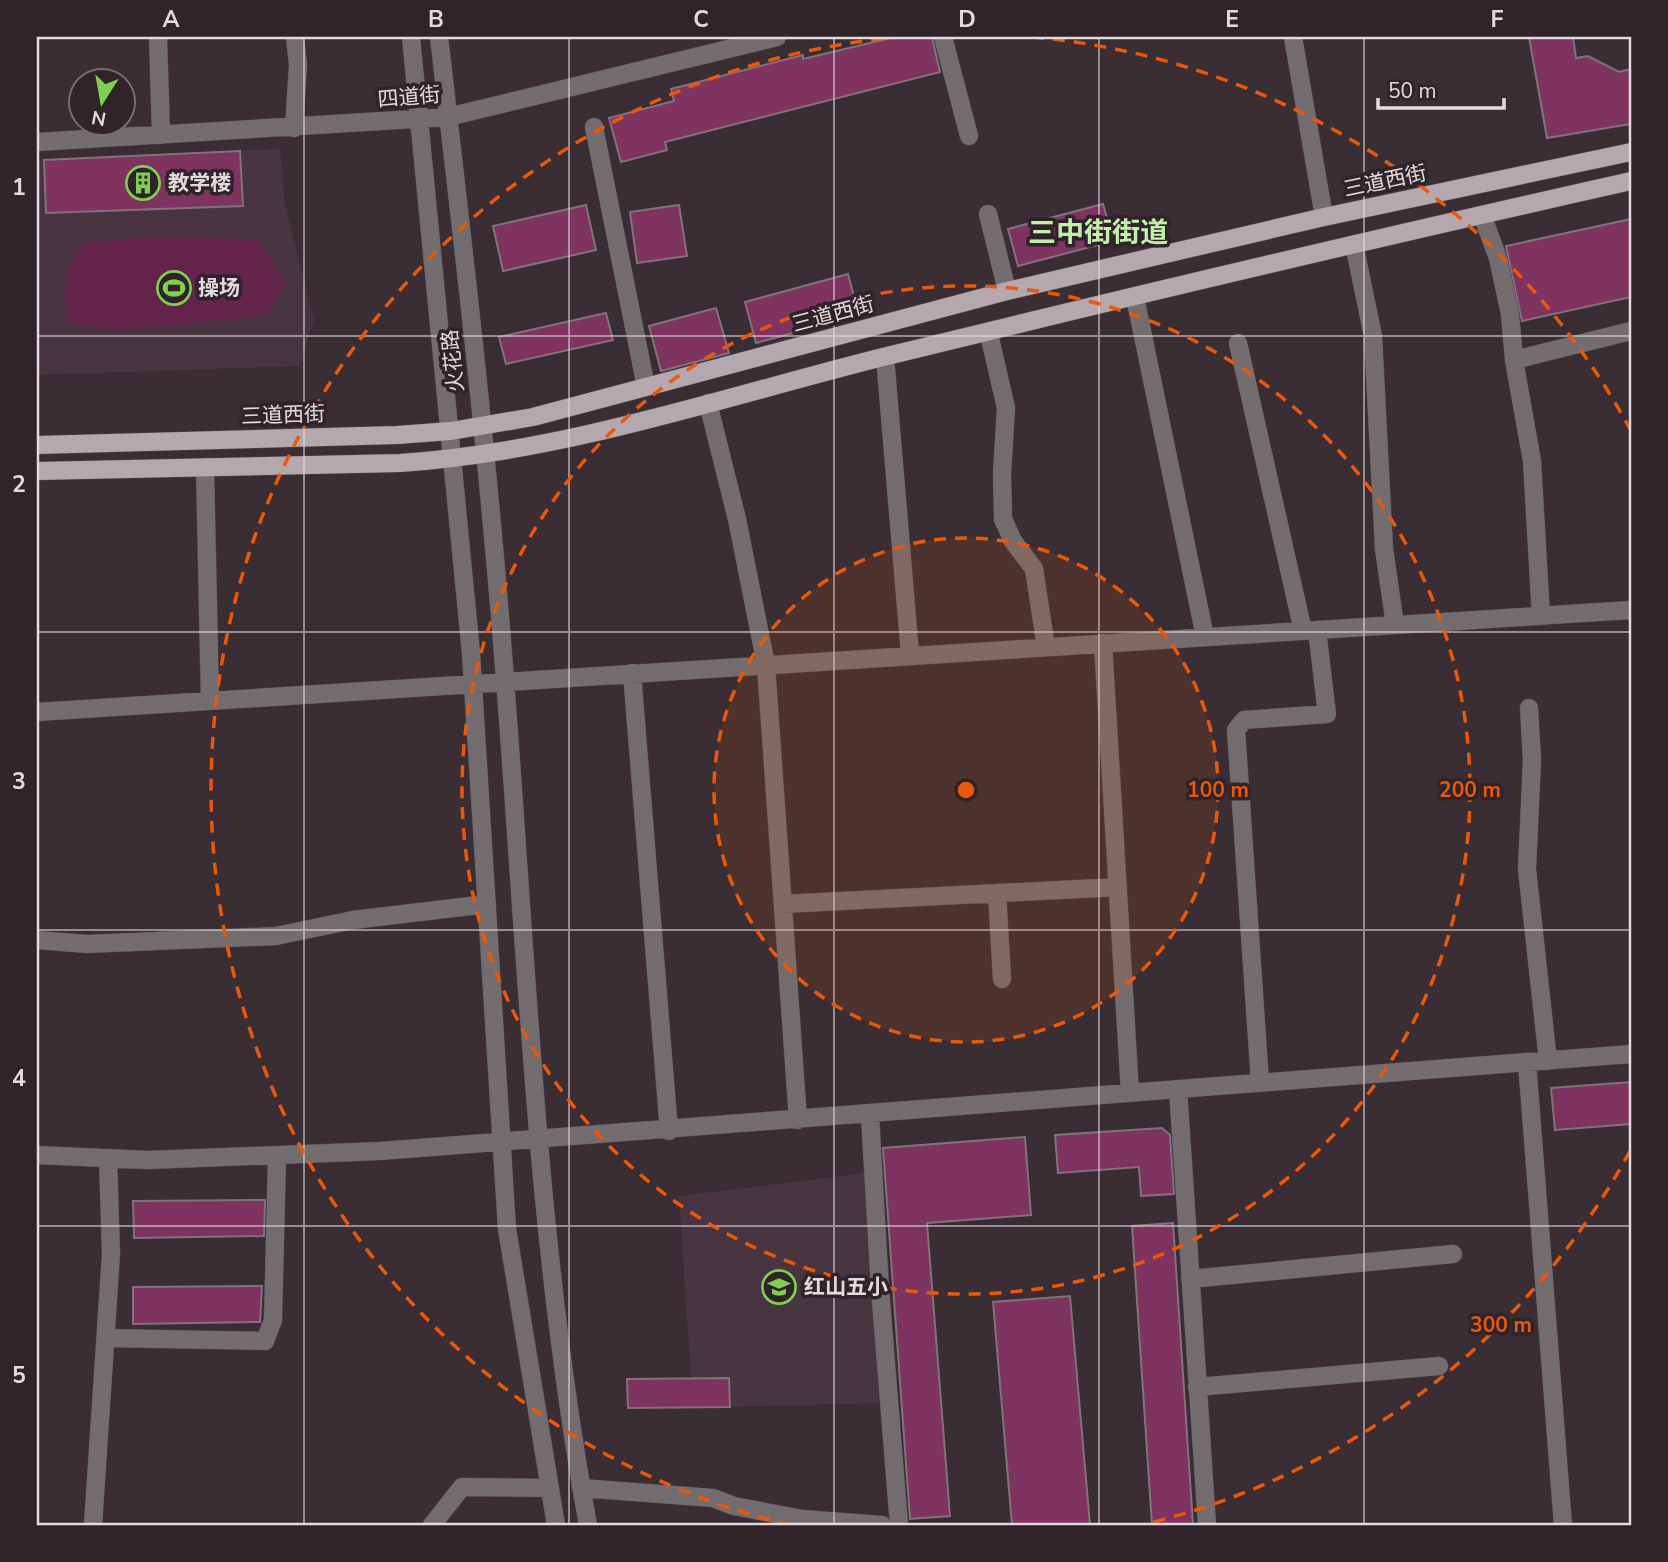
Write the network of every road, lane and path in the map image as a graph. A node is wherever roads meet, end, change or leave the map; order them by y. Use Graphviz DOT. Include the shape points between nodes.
graph roads {
  1 [pos="158,37"];
  2 [pos="295,37"];
  3 [pos="411,37"];
  4 [pos="439,37"];
  5 [pos="777,37"];
  6 [pos="943,37"];
  7 [pos="1293,37"];
  8 [pos="448,117"];
  9 [pos="419,121"];
  10 [pos="594,127"];
  11 [pos="294,128"];
  12 [pos="161,135"];
  13 [pos="969,136"];
  14 [pos="37,142"];
  15 [pos="1631,152"];
  16 [pos="1631,181"];
  17 [pos="988,214"];
  18 [pos="1482,215"];
  19 [pos="1324,217"];
  20 [pos="1354,244"];
  21 [pos="1007,291"];
  22 [pos="1135,297"];
  23 [pos="1631,331"];
  24 [pos="989,334"];
  25 [pos="1238,343"];
  26 [pos="885,357"];
  27 [pos="1514,360"];
  28 [pos="646,387"];
  29 [pos="708,403"];
  30 [pos="483,426"];
  31 [pos="451,430"];
  32 [pos="37,445"];
  33 [pos="486,455"];
  34 [pos="454,459"];
  35 [pos="205,467"];
  36 [pos="37,471"];
  37 [pos="1631,610"];
  38 [pos="1541,616"];
  39 [pos="1395,625"];
  40 [pos="1310,630"];
  41 [pos="1205,637"];
  42 [pos="1103,643"];
  43 [pos="1046,647"];
  44 [pos="910,654"];
  45 [pos="766,665"];
  46 [pos="632,673"];
  47 [pos="506,682"];
  48 [pos="473,684"];
  49 [pos="210,701"];
  50 [pos="1528,708"];
  51 [pos="37,712"];
  52 [pos="1118,887"];
  53 [pos="997,893"];
  54 [pos="487,904"];
  55 [pos="783,904"];
  56 [pos="37,940"];
  57 [pos="1002,979"];
  58 [pos="1631,1054"];
  59 [pos="1548,1060"];
  60 [pos="1527,1062"];
  61 [pos="1260,1082"];
  62 [pos="1178,1089"];
  63 [pos="1130,1093"];
  64 [pos="870,1115"];
  65 [pos="798,1120"];
  66 [pos="669,1131"];
  67 [pos="537,1141"];
  68 [pos="501,1143"];
  69 [pos="37,1154"];
  70 [pos="276,1157"];
  71 [pos="108,1158"];
  72 [pos="1453,1254"];
  73 [pos="1190,1279"];
  74 [pos="106,1338"];
  75 [pos="1439,1366"];
  76 [pos="1197,1387"];
  77 [pos="549,1488"];
  78 [pos="581,1488"];
  79 [pos="93,1525"];
  80 [pos="432,1525"];
  81 [pos="556,1525"];
  82 [pos="588,1525"];
  83 [pos="882,1525"];
  84 [pos="899,1525"];
  85 [pos="1206,1525"];
  86 [pos="1563,1525"];
  1 -- 12 [label="street"];
  2 -- 11 [label="street"];
  3 -- 9 [label="street"];
  4 -- 8 [label="street, 火花路"];
  5 -- 8 [label="street, 四道街"];
  6 -- 13 [label="street"];
  7 -- 19 [label="street"];
  8 -- 9 [label="street, 四道街"];
  8 -- 30 [label="street, 火花路"];
  9 -- 11 [label="street, 四道街"];
  9 -- 31 [label="street"];
  10 -- 28 [label="street"];
  11 -- 12 [label="street, 四道街"];
  12 -- 14 [label="street, 四道街"];
  15 -- 19 [label="main road, 三道西街"];
  16 -- 18 [label="main road"];
  17 -- 21 [label="street"];
  18 -- 20 [label="main road"];
  18 -- 27 [label="street" via="1508,303"];
  19 -- 21 [label="main road, 三道西街"];
  20 -- 22 [label="main road"];
  20 -- 39 [label="street" via="1373,336 1384,549"];
  21 -- 28 [label="main road, 三道西街"];
  22 -- 24 [label="main road"];
  22 -- 41 [label="street"];
  23 -- 27 [label="street"];
  24 -- 26 [label="main road"];
  24 -- 43 [label="street" via="1006,408 1003,519 1034,569"];
  25 -- 40 [label="street"];
  26 -- 29 [label="main road"];
  26 -- 44 [label="street"];
  27 -- 38 [label="street" via="1532,461"];
  28 -- 30 [label="main road, 三道西街"];
  29 -- 33 [label="main road" via="540,447"];
  29 -- 45 [label="street"];
  30 -- 31 [label="main road, 三道西街"];
  30 -- 33 [label="street, 火花路"];
  31 -- 32 [label="main road, 三道西街"];
  31 -- 34 [label="street"];
  33 -- 34 [label="main road"];
  33 -- 47 [label="street, 火花路"];
  34 -- 35 [label="main road"];
  34 -- 48 [label="street"];
  35 -- 36 [label="main road"];
  35 -- 49 [label="street"];
  37 -- 38 [label="street"];
  38 -- 39 [label="street"];
  39 -- 40 [label="street"];
  40 -- 41 [label="street"];
  40 -- 61 [label="street" via="1327,714 1244,720 1236,730"];
  41 -- 42 [label="street"];
  42 -- 43 [label="street"];
  42 -- 52 [label="street"];
  43 -- 44 [label="street"];
  44 -- 45 [label="street"];
  45 -- 46 [label="street"];
  45 -- 55 [label="street"];
  46 -- 47 [label="street"];
  46 -- 66 [label="street"];
  47 -- 48 [label="street"];
  47 -- 67 [label="street, 火花路"];
  48 -- 49 [label="street"];
  48 -- 54 [label="street"];
  49 -- 51 [label="street"];
  50 -- 59 [label="street" via="1532,760 1527,869"];
  52 -- 53 [label="street"];
  52 -- 63 [label="street"];
  53 -- 55 [label="street"];
  53 -- 57 [label="street"];
  54 -- 56 [label="street" via="353,920 276,936 88,944"];
  54 -- 68 [label="street"];
  55 -- 65 [label="street"];
  58 -- 59 [label="street"];
  59 -- 60 [label="street"];
  60 -- 61 [label="street"];
  60 -- 86 [label="street"];
  61 -- 62 [label="street"];
  62 -- 63 [label="street"];
  62 -- 73 [label="street"];
  63 -- 64 [label="street"];
  64 -- 65 [label="street"];
  64 -- 84 [label="street"];
  65 -- 66 [label="street"];
  66 -- 67 [label="street"];
  67 -- 68 [label="street"];
  67 -- 78 [label="street, 火花路" via="566,1401"];
  68 -- 70 [label="street"];
  68 -- 77 [label="street" via="507,1229"];
  69 -- 71 [label="street"];
  70 -- 71 [label="street"];
  70 -- 74 [label="street" via="273,1320 265,1341"];
  71 -- 74 [label="street" via="111,1254"];
  72 -- 73 [label="street"];
  73 -- 76 [label="street"];
  74 -- 79 [label="street"];
  75 -- 76 [label="street"];
  76 -- 85 [label="street"];
  77 -- 80 [label="street" via="462,1487"];
  77 -- 81 [label="street"];
  78 -- 82 [label="street, 火花路"];
  78 -- 83 [label="street" via="713,1498 802,1520"];
}
